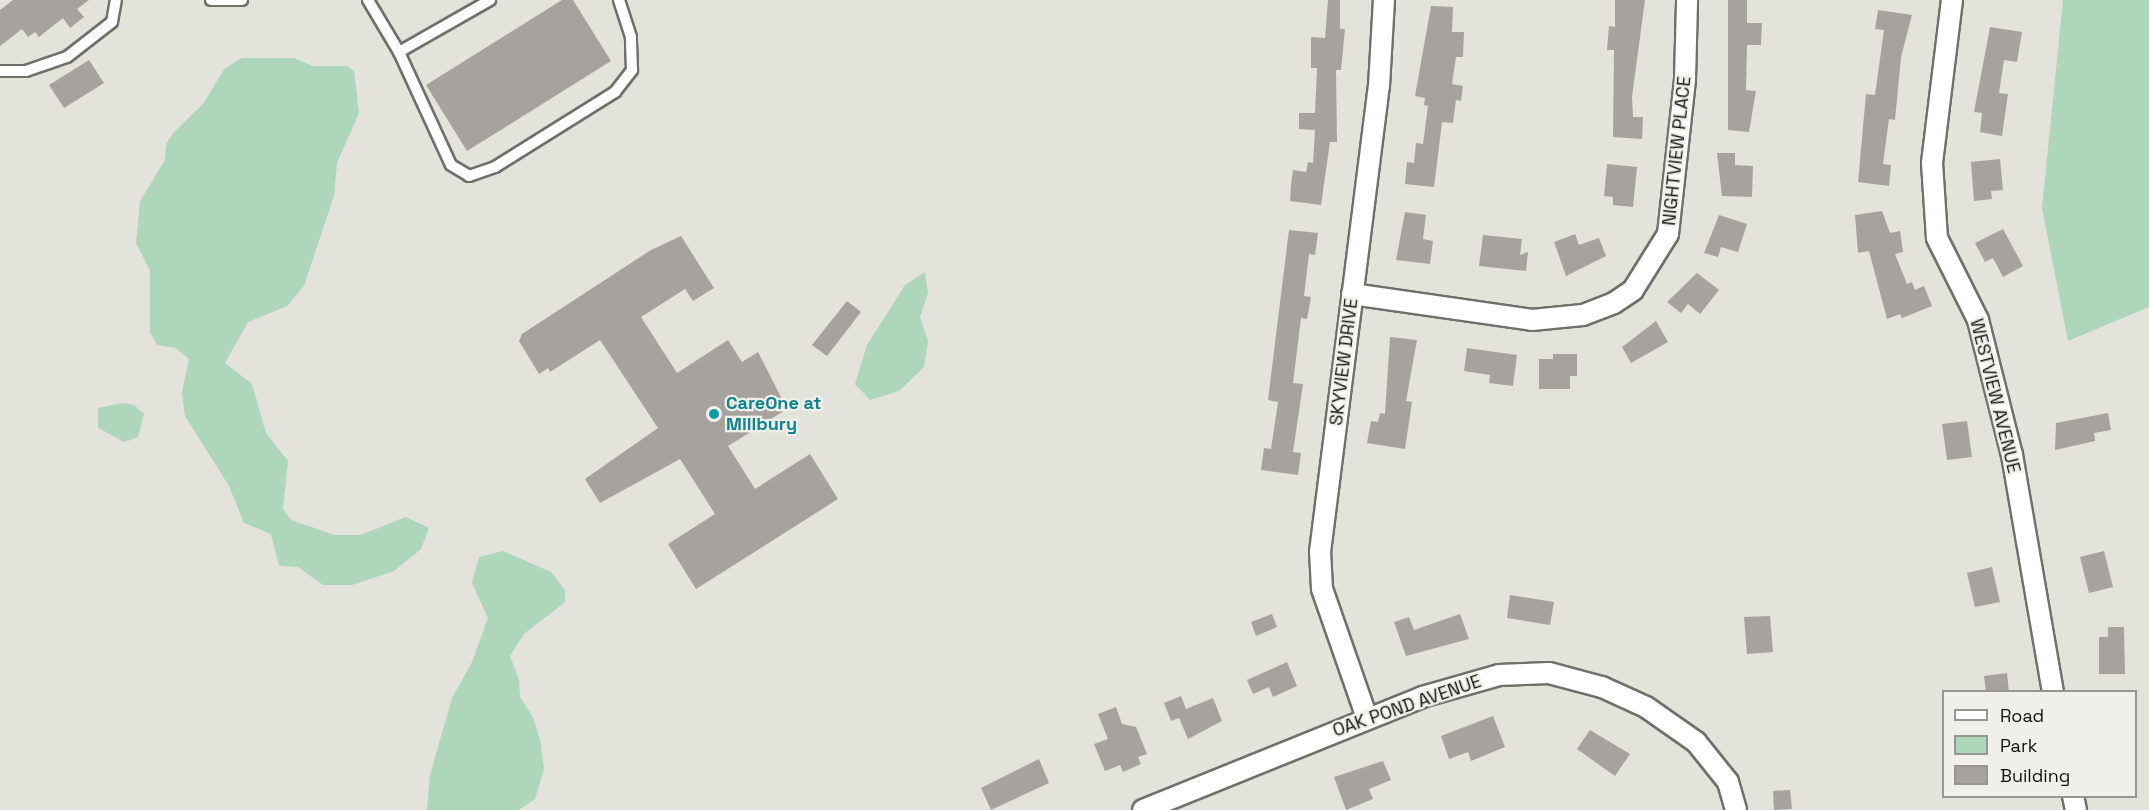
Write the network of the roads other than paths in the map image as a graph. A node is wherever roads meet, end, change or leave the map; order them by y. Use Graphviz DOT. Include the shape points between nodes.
graph roads {
  1 [pos="116,0"];
  2 [pos="211,0"];
  3 [pos="242,0"];
  4 [pos="368,0"];
  5 [pos="490,0"];
  6 [pos="619,0"];
  7 [pos="1384,0"];
  8 [pos="1687,0"];
  9 [pos="1952,0"];
  10 [pos="399,52"];
  11 [pos="0,71"];
  12 [pos="1352,294"];
  13 [pos="2053,690"];
  14 [pos="1367,718"];
  15 [pos="1143,810"];
  16 [pos="1736,810"];
  1 -- 11 [label="lane" via="112,22 67,57 26,71"];
  2 -- 3 [label="lane"];
  4 -- 10 [label="lane"];
  5 -- 10 [label="lane"];
  6 -- 10 [label="lane" via="631,37 632,70 615,92 495,167 469,176 451,165"];
  7 -- 12 [label="street, SKYVIEW DRIVE" via="1385,30"];
  8 -- 12 [label="street, NIGHTVIEW PLACE" via="1685,79 1668,234 1633,290 1614,303 1583,315 1532,320"];
  9 -- 13 [label="street, WESTVIEW AVENUE" via="1932,163 1937,238 1978,320 2012,455"];
  12 -- 14 [label="street, SKYVIEW DRIVE" via="1321,561 1322,589 1334,632"];
  14 -- 15 [label="street, OAK POND AVENUE"];
  14 -- 16 [label="street, OAK POND AVENUE" via="1499,675 1568,674 1646,708 1696,742 1728,782"];
}
